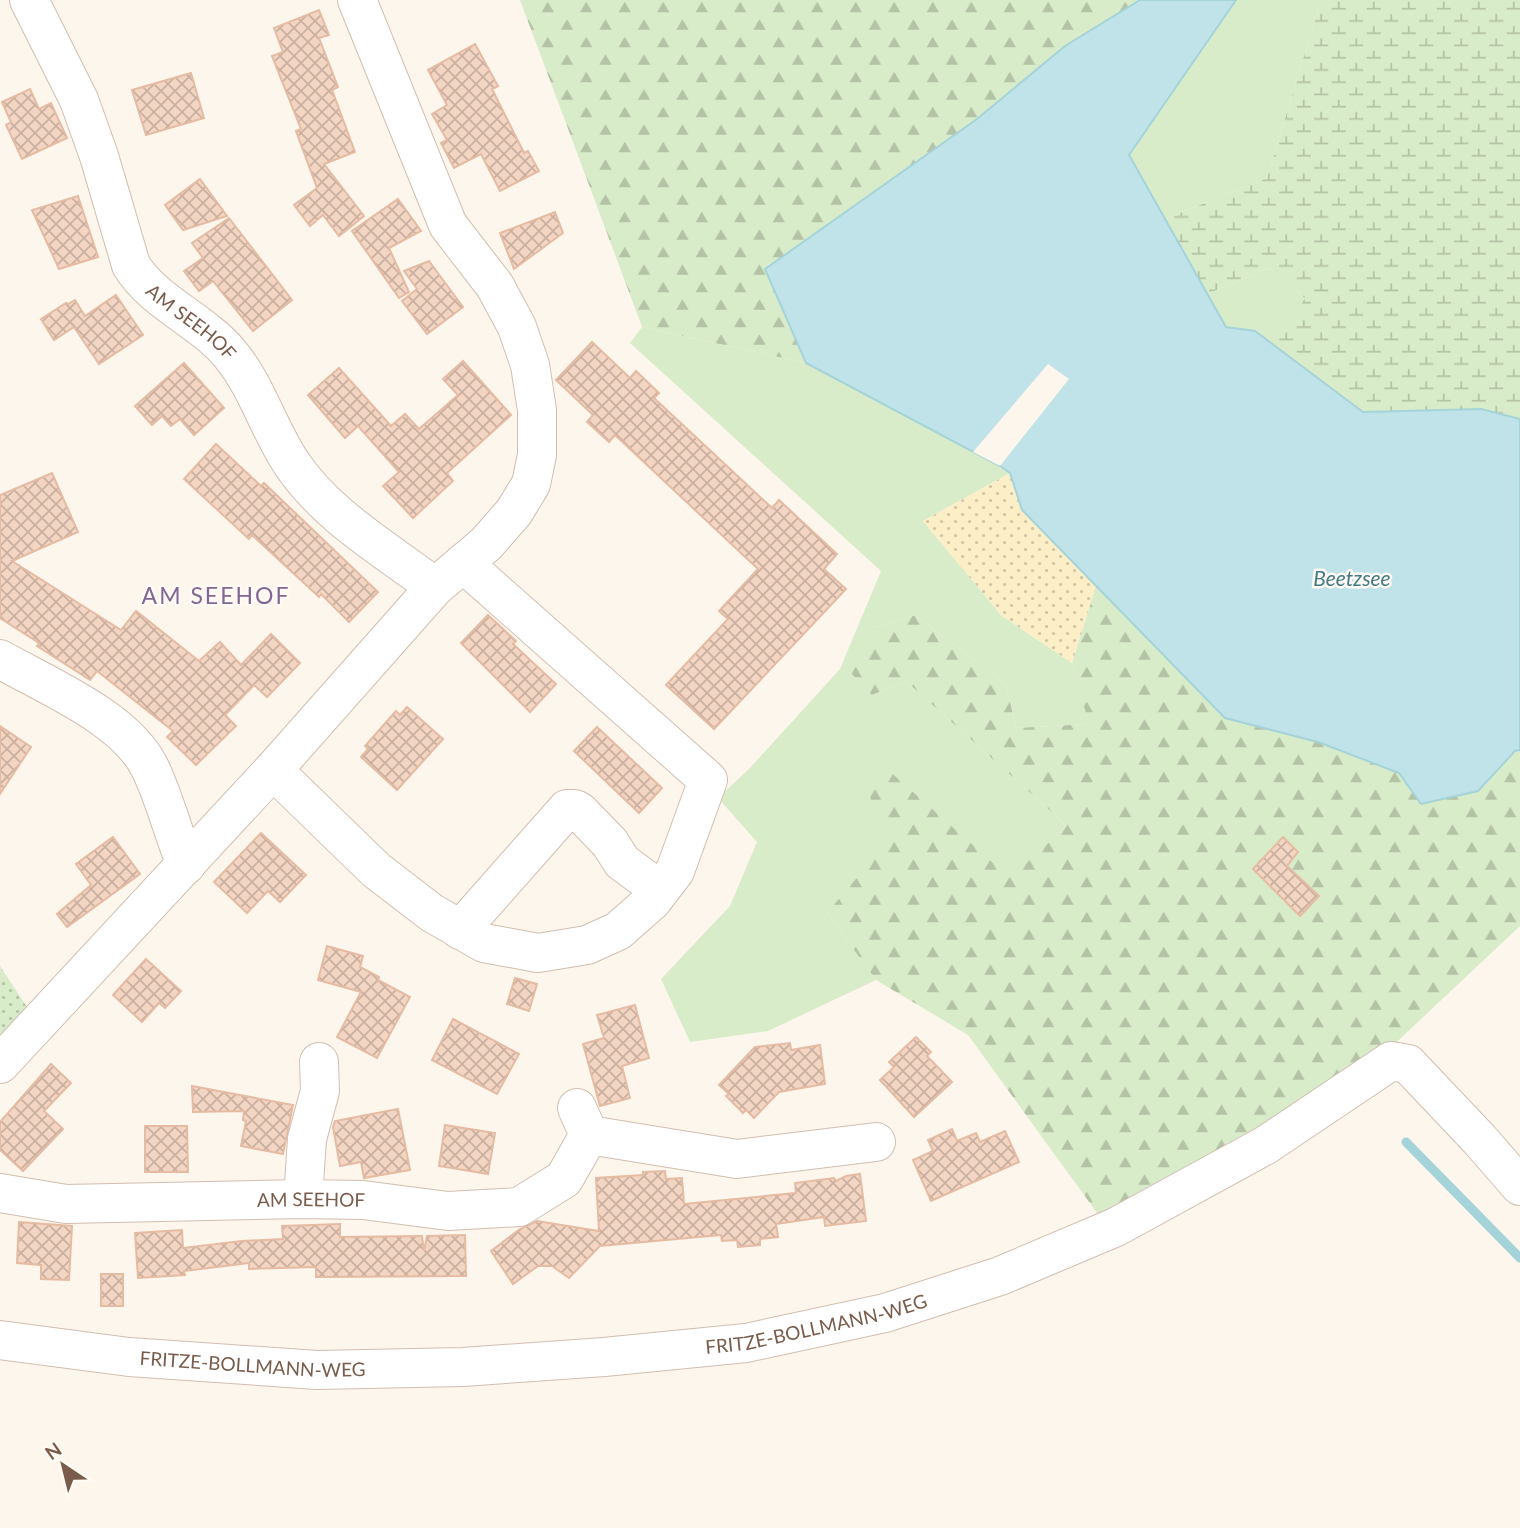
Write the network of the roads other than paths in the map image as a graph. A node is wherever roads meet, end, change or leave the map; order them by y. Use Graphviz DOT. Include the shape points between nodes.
graph roads {
  1 [pos="29,0"];
  2 [pos="358,0"];
  3 [pos="449,575"];
  4 [pos="0,659"];
  5 [pos="273,770"];
  6 [pos="186,864"];
  7 [pos="660,890"];
  8 [pos="460,930"];
  9 [pos="319,1062"];
  10 [pos="0,1064"];
  11 [pos="876,1142"];
  12 [pos="1520,1186"];
  13 [pos="0,1193"];
  14 [pos="303,1199"];
  15 [pos="0,1340"];
  1 -- 3 [label="street, AM SEEHOF" via="79,100 131,265 140,280 229,352 291,463 315,493 352,527"];
  2 -- 3 [label="street" via="448,225 495,286 517,327 530,365 537,410 537,455 531,484 486,544"];
  3 -- 5 [label="street"];
  3 -- 7 [label="street, AM SEEHOF" via="610,691 708,780 675,871"];
  4 -- 6 [label="street" via="100,715 131,739 149,766"];
  5 -- 6 [label="street"];
  5 -- 8 [label="street" via="376,870"];
  6 -- 10 [label="street"];
  7 -- 8 [label="street" via="618,931 587,945 538,953 484,943"];
  7 -- 8 [label="street" via="622,862 610,842 580,812 566,809"];
  9 -- 14 [label="street" via="320,1091 307,1139"];
  11 -- 14 [label="street, AM SEEHOF" via="737,1159 583,1121 565,1179 519,1207 447,1212 363,1200"];
  12 -- 15 [label="street, FRITZE-BOLLMANN-WEG" via="1408,1064 1391,1061 1266,1145 1116,1227 1000,1276 885,1313 746,1343 463,1367 317,1370 129,1357"];
  13 -- 14 [label="street, AM SEEHOF" via="66,1204"];
}
